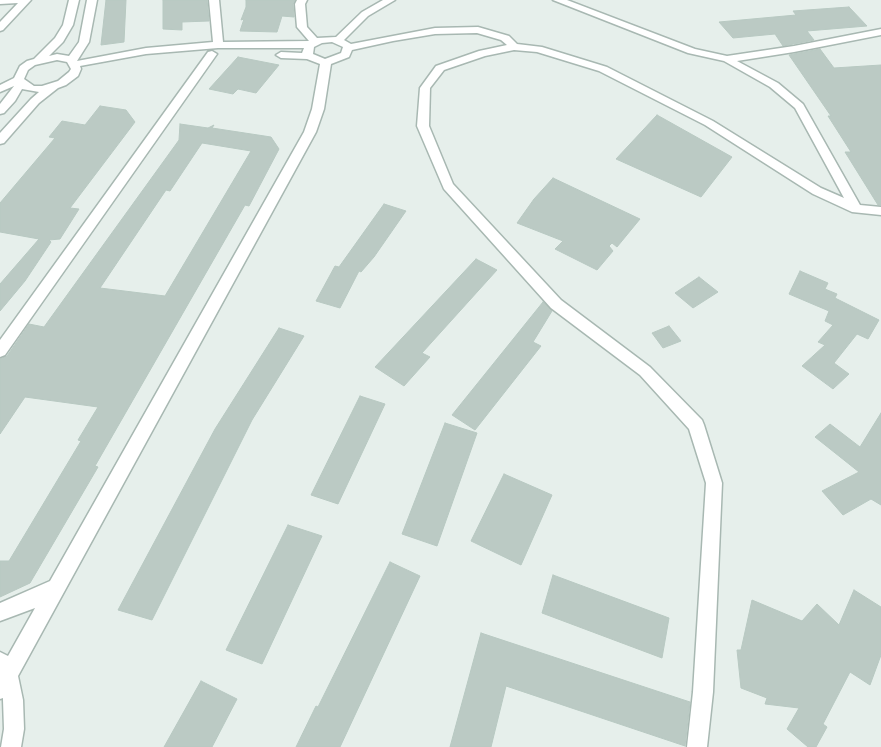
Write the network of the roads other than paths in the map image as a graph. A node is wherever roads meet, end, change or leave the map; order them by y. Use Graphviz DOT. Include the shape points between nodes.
graph roads {
  1 [pos="0,0"];
  2 [pos="26,0"];
  3 [pos="74,0"];
  4 [pos="92,0"];
  5 [pos="214,0"];
  6 [pos="302,0"];
  7 [pos="390,0"];
  8 [pos="558,0"];
  9 [pos="0,28"];
  10 [pos="881,32"];
  11 [pos="339,40"];
  12 [pos="313,43"];
  13 [pos="514,47"];
  14 [pos="348,48"];
  15 [pos="215,50"];
  16 [pos="309,56"];
  17 [pos="727,59"];
  18 [pos="39,60"];
  19 [pos="326,62"];
  20 [pos="73,66"];
  21 [pos="19,82"];
  22 [pos="53,87"];
  23 [pos="0,89"];
  24 [pos="0,111"];
  25 [pos="0,140"];
  26 [pos="856,209"];
  27 [pos="881,211"];
  28 [pos="0,351"];
  29 [pos="58,587"];
  30 [pos="0,612"];
  31 [pos="2,675"];
  32 [pos="11,747"];
  33 [pos="697,747"];
  1 -- 2 [label="street"];
  2 -- 9 [label="street"];
  3 -- 18 [label="street" via="68,24 59,40"];
  4 -- 20 [label="street" via="84,42"];
  5 -- 15 [label="street"];
  6 -- 12 [label="street" via="302,27"];
  7 -- 11 [label="street" via="365,14"];
  8 -- 17 [label="street" via="692,51"];
  10 -- 17 [label="street"];
  11 -- 12 [label="street" via="326,38"];
  11 -- 14 [label="street"];
  12 -- 15 [label="street"];
  12 -- 16 [label="street" via="307,52"];
  13 -- 14 [label="street" via="505,38 478,30 435,31"];
  13 -- 26 [label="street" via="538,49 603,69 709,123 817,191"];
  13 -- 33 [label="street" via="483,53 440,68 425,88 422,126 448,186 556,304 645,371 696,426 714,483"];
  14 -- 19 [label="street" via="345,55"];
  15 -- 16 [label="street"];
  15 -- 20 [label="street" via="101,66"];
  15 -- 28 [label="street"];
  16 -- 19 [label="street"];
  17 -- 26 [label="street" via="774,85 799,106"];
  18 -- 20 [label="street" via="57,57"];
  18 -- 21 [label="street" via="24,68"];
  19 -- 29 [label="street" via="318,109 310,132"];
  20 -- 22 [label="street" via="62,83"];
  21 -- 22 [label="street" via="34,89"];
  21 -- 23 [label="street"];
  21 -- 24 [label="street" via="11,99"];
  22 -- 25 [label="street" via="35,101"];
  26 -- 27 [label="street"];
  29 -- 30 [label="street"];
  29 -- 31 [label="street"];
  31 -- 32 [label="street" via="13,700"];
}
